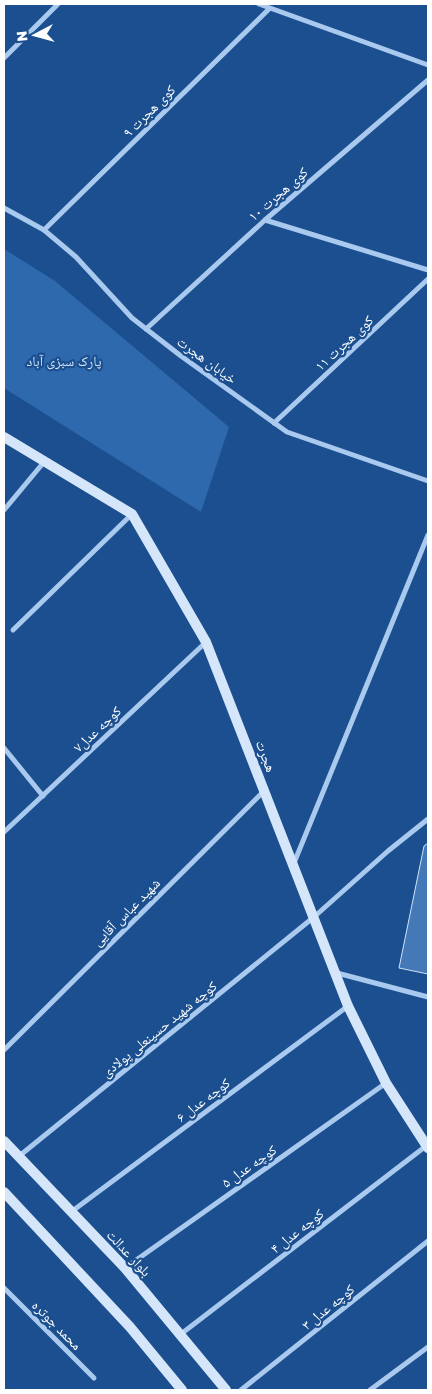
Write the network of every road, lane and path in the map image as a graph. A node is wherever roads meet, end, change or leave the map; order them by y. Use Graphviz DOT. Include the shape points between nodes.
graph roads {
  1 [pos="58,4"];
  2 [pos="259,4"];
  3 [pos="269,9"];
  4 [pos="4,58"];
  5 [pos="428,65"];
  6 [pos="428,80"];
  7 [pos="4,208"];
  8 [pos="265,220"];
  9 [pos="44,230"];
  10 [pos="428,270"];
  11 [pos="428,279"];
  12 [pos="146,329"];
  13 [pos="274,423"];
  14 [pos="4,438"];
  15 [pos="44,462"];
  16 [pos="428,480"];
  17 [pos="4,510"];
  18 [pos="132,514"];
  19 [pos="428,534"];
  20 [pos="13,630"];
  21 [pos="206,642"];
  22 [pos="4,748"];
  23 [pos="264,790"];
  24 [pos="43,796"];
  25 [pos="428,819"];
  26 [pos="4,832"];
  27 [pos="293,865"];
  28 [pos="314,917"];
  29 [pos="334,973"];
  30 [pos="428,997"];
  31 [pos="348,1006"];
  32 [pos="4,1050"];
  33 [pos="386,1083"];
  34 [pos="4,1141"];
  35 [pos="427,1146"];
  36 [pos="18,1157"];
  37 [pos="4,1192"];
  38 [pos="71,1212"];
  39 [pos="428,1241"];
  40 [pos="126,1268"];
  41 [pos="4,1288"];
  42 [pos="181,1334"];
  43 [pos="428,1347"];
  44 [pos="94,1378"];
  45 [pos="182,1390"];
  46 [pos="226,1390"];
  47 [pos="241,1390"];
  48 [pos="370,1390"];
  1 -- 4 [label="street"];
  2 -- 3 [label="street"];
  3 -- 5 [label="street"];
  3 -- 9 [label="street, کوی هجرت ۹"];
  6 -- 8 [label="street, کوی هجرت ۱۰"];
  7 -- 9 [label="street, خیابان هجرت"];
  8 -- 10 [label="street"];
  8 -- 12 [label="street, کوی هجرت ۱۰"];
  9 -- 12 [label="street, خیابان هجرت" via="76,257"];
  11 -- 13 [label="street, کوی هجرت ۱۱"];
  12 -- 13 [label="street, خیابان هجرت"];
  13 -- 16 [label="street, خیابان هجرت" via="287,432"];
  14 -- 15 [label="street, هجرت"];
  15 -- 17 [label="street"];
  15 -- 18 [label="street, هجرت"];
  18 -- 20 [label="street"];
  18 -- 21 [label="street, هجرت"];
  19 -- 27 [label="street"];
  21 -- 23 [label="street, هجرت"];
  21 -- 24 [label="street, کوچه عدل۷"];
  22 -- 24 [label="street"];
  23 -- 27 [label="street, هجرت"];
  23 -- 32 [label="street, شهید عباس آقایی"];
  24 -- 26 [label="street, کوچه عدل۷"];
  25 -- 28 [label="street, کوچه شهید حسینعلی پولادی"];
  27 -- 28 [label="street, هجرت"];
  28 -- 29 [label="street, هجرت"];
  28 -- 36 [label="street, کوچه شهید حسینعلی پولادی"];
  29 -- 30 [label="street"];
  29 -- 31 [label="street, هجرت"];
  31 -- 33 [label="street, هجرت"];
  31 -- 38 [label="street, کوچه عدل ۶"];
  33 -- 35 [label="street, هجرت"];
  33 -- 40 [label="street, کوچه عدل ۵"];
  34 -- 36 [label="street, بلوار عدالت"];
  35 -- 42 [label="street, کوچه عدل ۴"];
  36 -- 38 [label="street, بلوار عدالت"];
  37 -- 45 [label="street" via="130,1327"];
  38 -- 40 [label="street, بلوار عدالت"];
  39 -- 47 [label="street, کوچه عدل ۳"];
  40 -- 42 [label="street, بلوار عدالت"];
  41 -- 44 [label="street, محمد جوتره"];
  42 -- 46 [label="street, بلوار عدالت"];
  43 -- 48 [label="street"];
}
